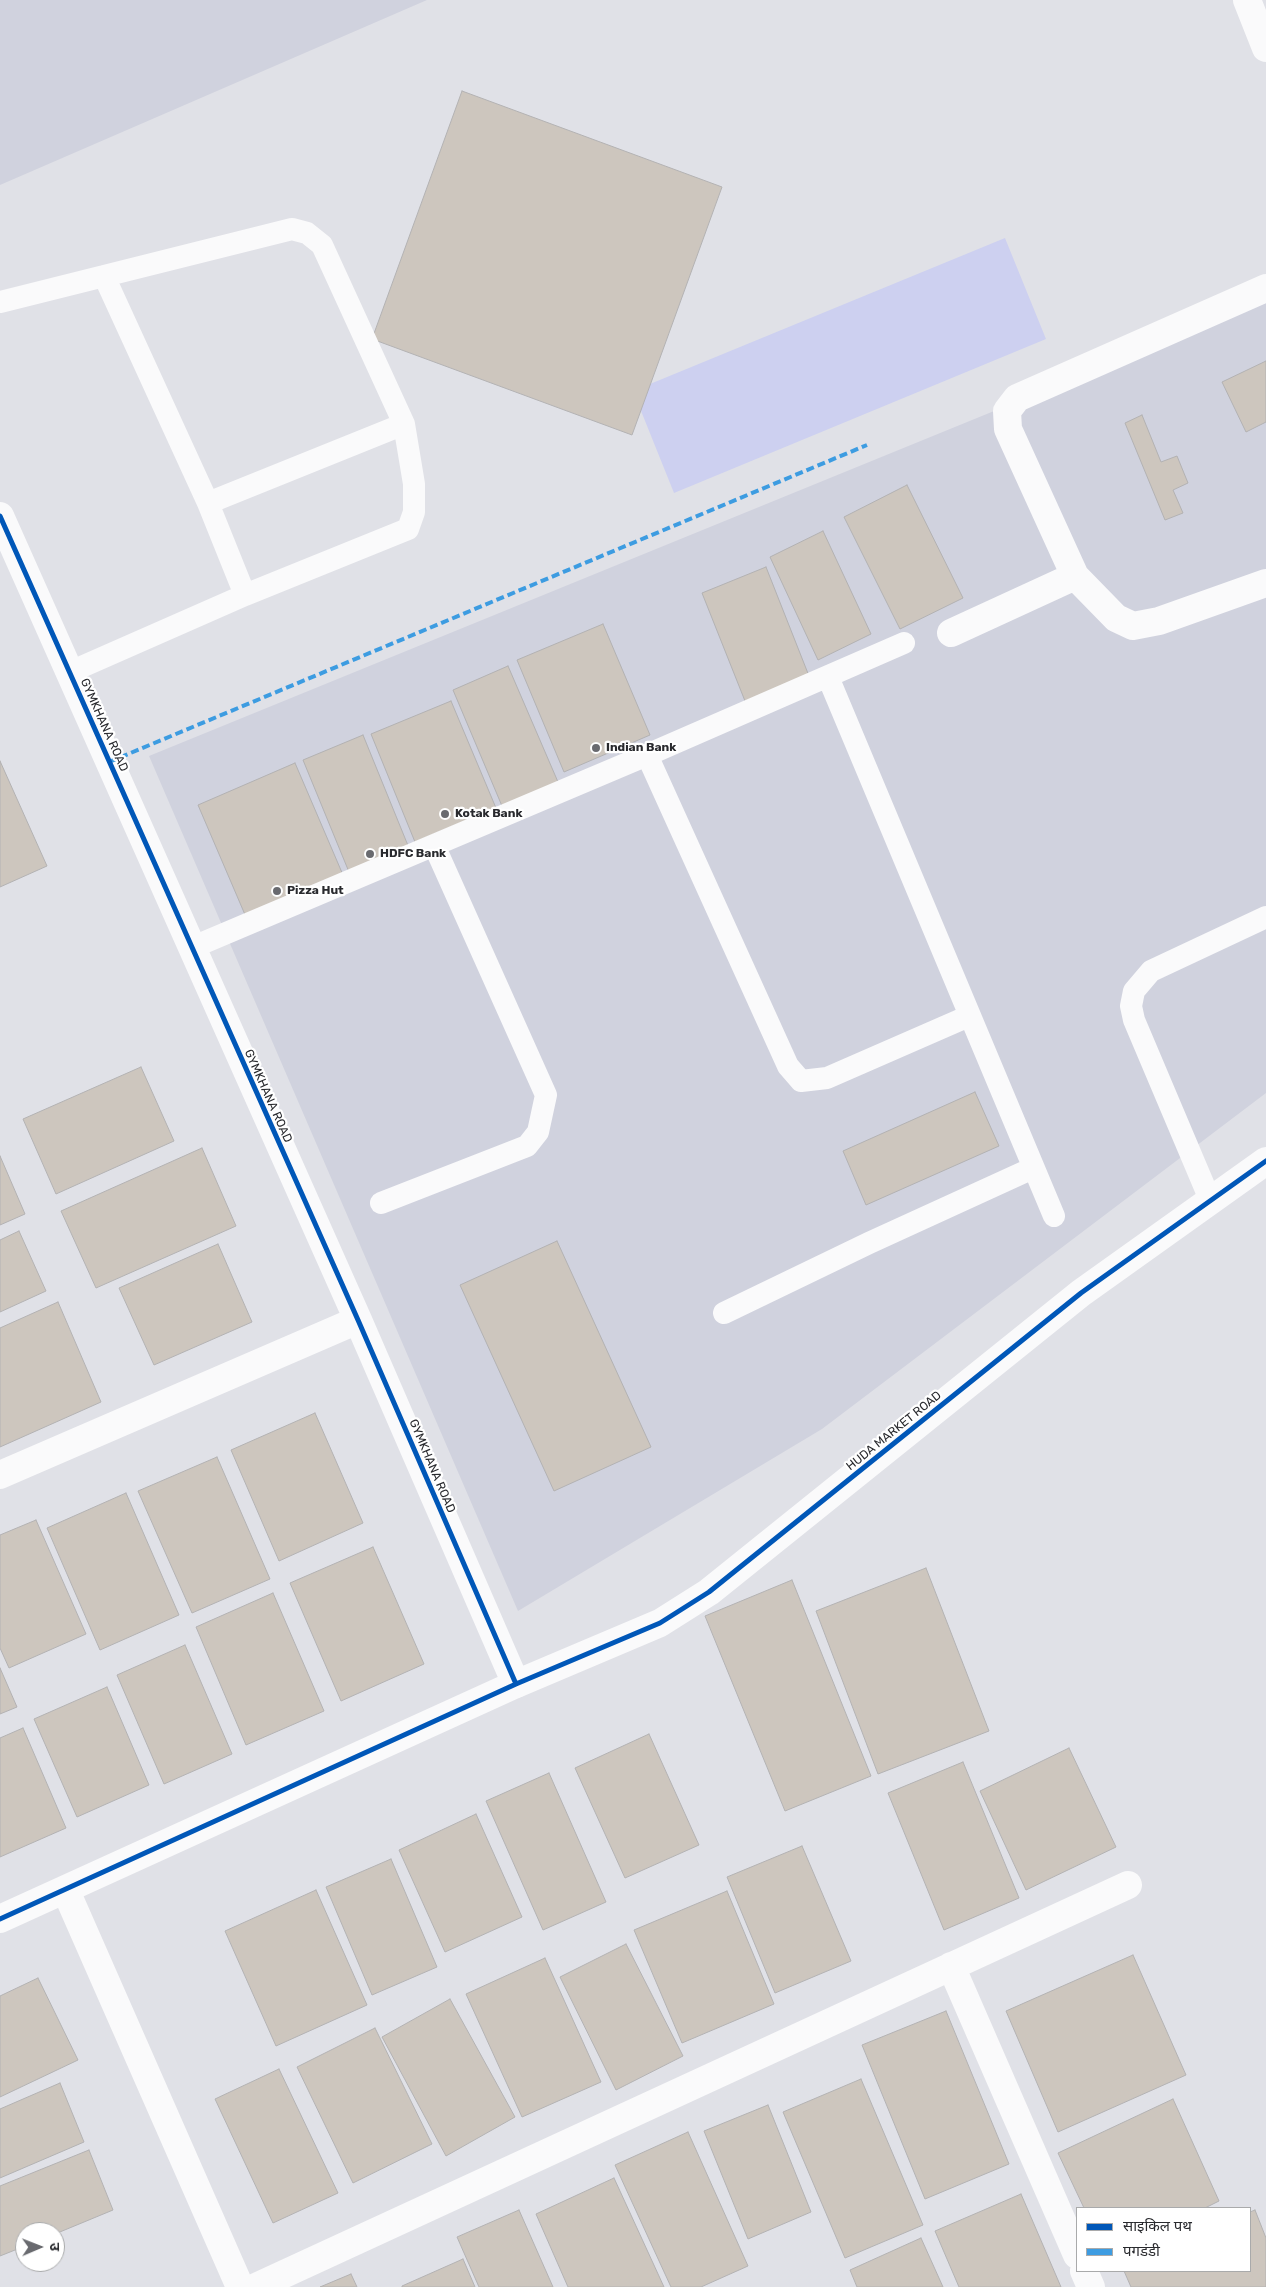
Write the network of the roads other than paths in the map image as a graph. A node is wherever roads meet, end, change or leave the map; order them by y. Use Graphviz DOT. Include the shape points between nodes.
graph roads {
  1 [pos="1247,0"];
  2 [pos="1266,48"];
  3 [pos="104,276"];
  4 [pos="1266,288"];
  5 [pos="0,302"];
  6 [pos="404,424"];
  7 [pos="208,503"];
  8 [pos="0,516"];
  9 [pos="1075,576"];
  10 [pos="1266,583"];
  11 [pos="245,596"];
  12 [pos="951,633"];
  13 [pos="904,643"];
  14 [pos="70,672"];
  15 [pos="828,677"];
  16 [pos="647,755"];
  17 [pos="434,845"];
  18 [pos="1266,917"];
  19 [pos="191,948"];
  20 [pos="969,1016"];
  21 [pos="1266,1161"];
  22 [pos="1033,1168"];
  23 [pos="1211,1202"];
  24 [pos="381,1203"];
  25 [pos="1054,1216"];
  26 [pos="724,1313"];
  27 [pos="358,1320"];
  28 [pos="0,1475"];
  29 [pos="516,1684"];
  30 [pos="1128,1884"];
  31 [pos="66,1891"];
  32 [pos="0,1919"];
  33 [pos="951,1966"];
  34 [pos="1076,2253"];
  35 [pos="1084,2272"];
  36 [pos="240,2287"];
  37 [pos="256,2287"];
  38 [pos="1091,2287"];
  1 -- 2 [label="street"];
  3 -- 5 [label="lane"];
  3 -- 6 [label="lane" via="292,229 307,233 322,245"];
  3 -- 7 [label="lane"];
  4 -- 9 [label="street" via="1017,398 1007,411 1008,429"];
  6 -- 7 [label="lane"];
  6 -- 11 [label="lane" via="414,484 414,512 408,529"];
  7 -- 11 [label="lane"];
  8 -- 14 [label="street, GYMKHANA ROAD"];
  9 -- 10 [label="street" via="1116,618 1133,626"];
  9 -- 12 [label="street"];
  11 -- 14 [label="lane"];
  13 -- 15 [label="lane"];
  14 -- 19 [label="street, GYMKHANA ROAD"];
  15 -- 16 [label="lane"];
  15 -- 20 [label="lane"];
  16 -- 17 [label="lane"];
  16 -- 20 [label="lane" via="788,1066 801,1081 826,1078"];
  17 -- 19 [label="lane"];
  17 -- 24 [label="lane" via="546,1095 538,1132 527,1146"];
  18 -- 23 [label="lane" via="1151,971 1134,991 1131,1006 1134,1020"];
  19 -- 27 [label="street, GYMKHANA ROAD"];
  20 -- 22 [label="lane"];
  21 -- 23 [label="street, HUDA MARKET ROAD"];
  22 -- 25 [label="lane"];
  22 -- 26 [label="lane"];
  23 -- 29 [label="street, HUDA MARKET ROAD" via="1081,1293 709,1592 660,1624"];
  27 -- 28 [label="street"];
  27 -- 29 [label="street, GYMKHANA ROAD"];
  29 -- 31 [label="street, HUDA MARKET ROAD"];
  30 -- 33 [label="street"];
  31 -- 32 [label="street, HUDA MARKET ROAD"];
  31 -- 36 [label="street"];
  33 -- 34 [label="street"];
  33 -- 37 [label="street"];
  35 -- 38 [label="street"];
}
